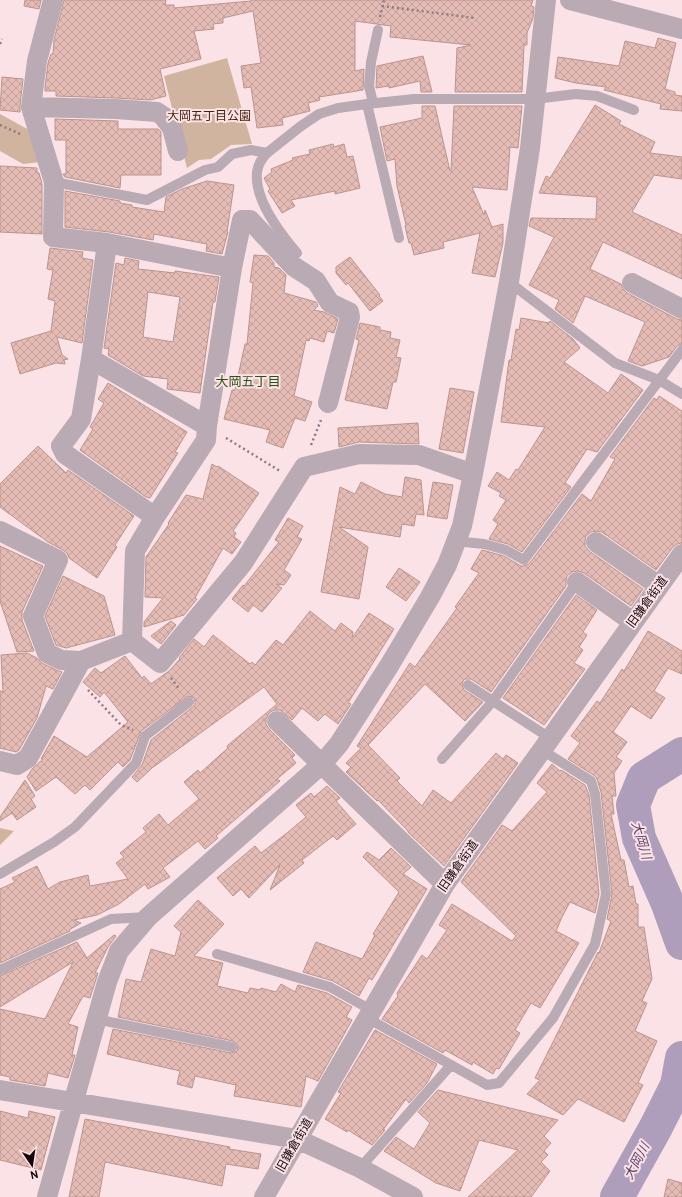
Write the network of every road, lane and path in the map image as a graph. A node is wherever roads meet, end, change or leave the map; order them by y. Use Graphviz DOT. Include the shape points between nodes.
graph roads {
  1 [pos="53,0"];
  2 [pos="546,0"];
  3 [pos="570,0"];
  4 [pos="611,5"];
  5 [pos="382,6"];
  6 [pos="475,18"];
  7 [pos="682,29"];
  8 [pos="378,30"];
  9 [pos="2,40"];
  10 [pos="0,44"];
  11 [pos="536,100"];
  12 [pos="370,104"];
  13 [pos="31,107"];
  14 [pos="634,110"];
  15 [pos="178,151"];
  16 [pos="267,153"];
  17 [pos="54,182"];
  18 [pos="399,238"];
  19 [pos="107,243"];
  20 [pos="297,253"];
  21 [pos="232,268"];
  22 [pos="509,282"];
  23 [pos="632,283"];
  24 [pos="682,309"];
  25 [pos="682,350"];
  26 [pos="91,359"];
  27 [pos="659,380"];
  28 [pos="682,394"];
  29 [pos="328,403"];
  30 [pos="207,426"];
  31 [pos="310,447"];
  32 [pos="473,474"];
  33 [pos="296,481"];
  34 [pos="155,517"];
  35 [pos="0,531"];
  36 [pos="456,541"];
  37 [pos="596,542"];
  38 [pos="682,554"];
  39 [pos="578,582"];
  40 [pos="659,586"];
  41 [pos="633,622"];
  42 [pos="132,642"];
  43 [pos="160,664"];
  44 [pos="77,668"];
  45 [pos="468,685"];
  46 [pos="493,701"];
  47 [pos="189,702"];
  48 [pos="277,720"];
  49 [pos="145,736"];
  50 [pos="546,744"];
  51 [pos="442,759"];
  52 [pos="0,761"];
  53 [pos="322,764"];
  54 [pos="0,874"];
  55 [pos="445,884"];
  56 [pos="148,917"];
  57 [pos="217,954"];
  58 [pos="0,970"];
  59 [pos="369,1014"];
  60 [pos="96,1019"];
  61 [pos="232,1046"];
  62 [pos="451,1065"];
  63 [pos="0,1090"];
  64 [pos="73,1102"];
  65 [pos="297,1139"];
  66 [pos="360,1168"];
  67 [pos="47,1197"];
  68 [pos="264,1197"];
  69 [pos="413,1197"];
  1 -- 13 [label="street" via="37,61"];
  2 -- 11 [label="street"];
  3 -- 4 [label="street"];
  4 -- 7 [label="street"];
  5 -- 6 [label="path"];
  8 -- 12 [label="lane" via="371,62"];
  9 -- 10 [label="path"];
  11 -- 12 [label="lane" via="414,99"];
  11 -- 14 [label="lane" via="576,94 597,96"];
  11 -- 22 [label="street"];
  12 -- 16 [label="lane" via="338,108 320,114"];
  12 -- 18 [label="lane" via="388,197"];
  13 -- 15 [label="street" via="157,112 172,128"];
  13 -- 17 [label="street"];
  16 -- 17 [label="lane" via="251,150 232,154 218,167 205,170 147,200"];
  16 -- 20 [label="lane" via="257,170 261,197 281,234"];
  17 -- 19 [label="street" via="53,237"];
  19 -- 21 [label="street"];
  19 -- 26 [label="street"];
  21 -- 29 [label="street" via="242,220 250,220 293,266 316,281 330,303 349,312 350,317"];
  21 -- 30 [label="street"];
  22 -- 27 [label="lane" via="616,363"];
  22 -- 32 [label="street"];
  23 -- 24 [label="street"];
  25 -- 27 [label="lane"];
  26 -- 30 [label="street"];
  26 -- 34 [label="street" via="81,419 61,446 65,454"];
  27 -- 28 [label="lane"];
  27 -- 36 [label="lane" via="524,560 506,550 484,544"];
  29 -- 31 [label="path"];
  30 -- 33 [label="path"];
  30 -- 34 [label="street" via="206,440"];
  32 -- 33 [label="street" via="419,455 359,454 304,467"];
  32 -- 36 [label="street" via="462,526"];
  33 -- 43 [label="street" via="243,563"];
  34 -- 42 [label="street" via="135,551"];
  35 -- 44 [label="street" via="58,560 33,616 47,653"];
  36 -- 53 [label="street" via="430,597 389,666 339,744"];
  37 -- 40 [label="street"];
  38 -- 40 [label="street, 旧鎌倉街道"];
  39 -- 41 [label="street"];
  39 -- 46 [label="lane"];
  40 -- 41 [label="street, 旧鎌倉街道"];
  41 -- 50 [label="street, 旧鎌倉街道"];
  42 -- 43 [label="street"];
  42 -- 44 [label="street"];
  43 -- 47 [label="path"];
  44 -- 49 [label="path" via="121,725"];
  44 -- 52 [label="street" via="28,758 17,765"];
  45 -- 46 [label="lane"];
  46 -- 50 [label="lane"];
  46 -- 51 [label="lane"];
  47 -- 49 [label="lane"];
  48 -- 53 [label="street"];
  49 -- 54 [label="lane" via="136,764 75,827"];
  50 -- 55 [label="street, 旧鎌倉街道"];
  50 -- 62 [label="lane" via="591,782 595,794 606,894 595,944 553,1018 499,1083 487,1085"];
  53 -- 55 [label="street"];
  53 -- 56 [label="street"];
  55 -- 59 [label="street, 旧鎌倉街道"];
  56 -- 58 [label="lane" via="111,919"];
  56 -- 60 [label="street" via="120,951"];
  57 -- 59 [label="lane" via="330,987"];
  59 -- 62 [label="lane"];
  59 -- 65 [label="street, 旧鎌倉街道"];
  60 -- 61 [label="lane"];
  60 -- 64 [label="street"];
  62 -- 66 [label="lane"];
  63 -- 64 [label="street"];
  64 -- 65 [label="street"];
  64 -- 67 [label="street"];
  65 -- 66 [label="street"];
  65 -- 68 [label="street, 旧鎌倉街道"];
  66 -- 69 [label="street"];
}
